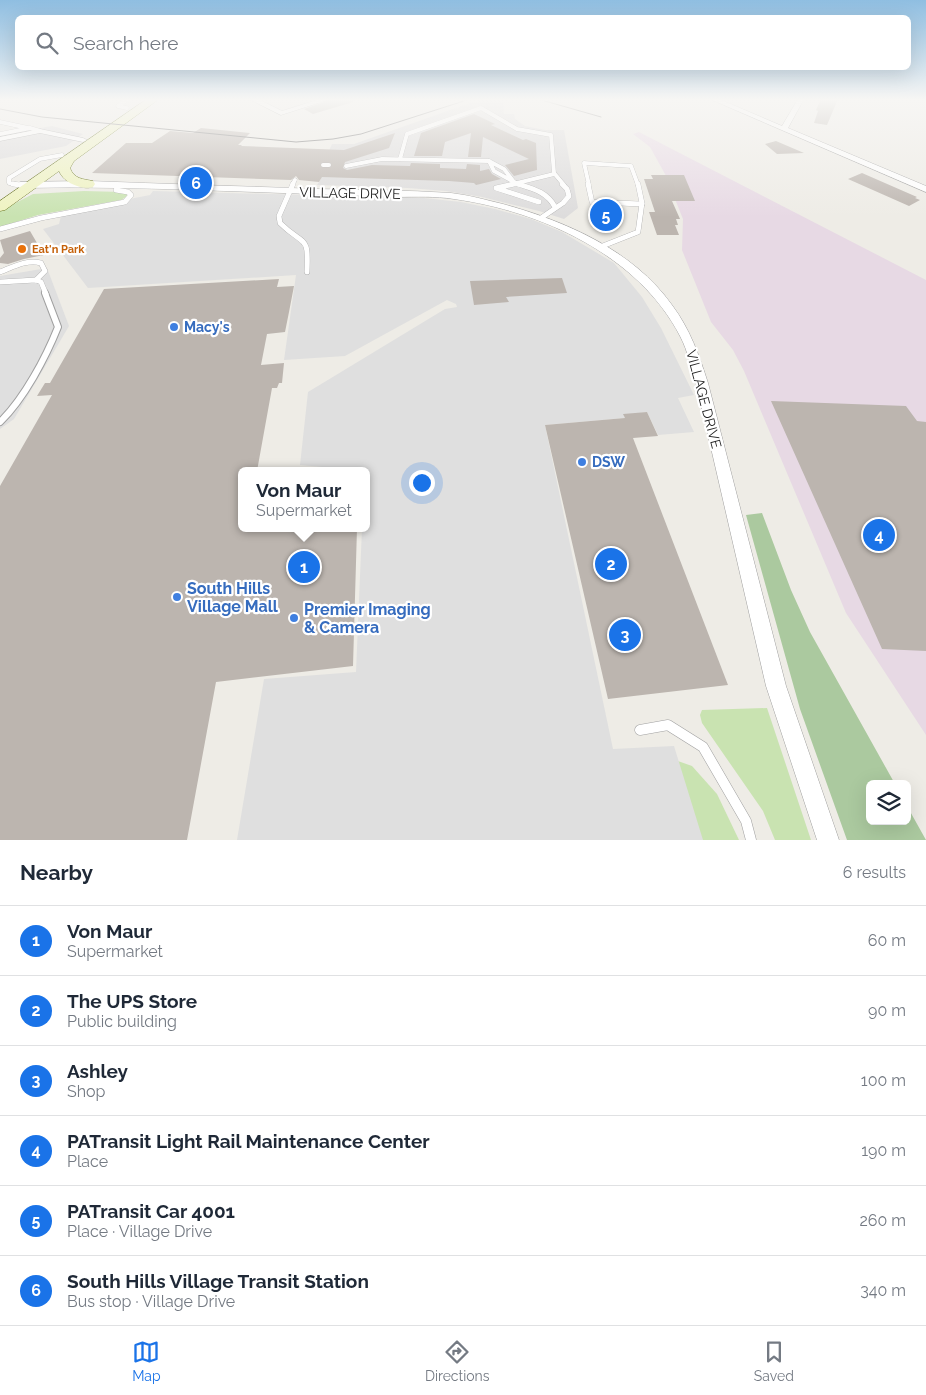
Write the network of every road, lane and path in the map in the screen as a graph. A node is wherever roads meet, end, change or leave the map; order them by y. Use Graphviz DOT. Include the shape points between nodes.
graph roads {
  1 [pos="74,138"];
  2 [pos="95,138"];
  3 [pos="406,138"];
  4 [pos="551,138"];
  5 [pos="806,138"];
  6 [pos="83,140"];
  7 [pos="65,158"];
  8 [pos="400,159"];
  9 [pos="323,165"];
  10 [pos="329,165"];
  11 [pos="346,166"];
  12 [pos="554,174"];
  13 [pos="514,183"];
  14 [pos="89,184"];
  15 [pos="29,185"];
  16 [pos="292,186"];
  17 [pos="161,188"];
  18 [pos="926,189"];
  19 [pos="116,190"];
  20 [pos="0,197"];
  21 [pos="539,202"];
  22 [pos="642,204"];
  23 [pos="0,207"];
  24 [pos="555,207"];
  25 [pos="541,218"];
  26 [pos="0,229"];
  27 [pos="600,247"];
  28 [pos="0,272"];
  29 [pos="306,272"];
  30 [pos="36,280"];
  31 [pos="0,282"];
  32 [pos="0,422"];
  33 [pos="640,730"];
  34 [pos="751,840"];
  35 [pos="828,840"];
  1 -- 6 [label="street"];
  2 -- 7 [label="street"];
  3 -- 8 [label="lane"];
  4 -- 12 [label="lane"];
  5 -- 18 [label="street"];
  6 -- 7 [label="street"];
  7 -- 14 [label="street" via="66,176"];
  7 -- 15 [label="street"];
  7 -- 15 [label="street"];
  7 -- 15 [label="lane" via="47,156 9,178 9,183"];
  8 -- 11 [label="lane" via="374,159"];
  8 -- 13 [label="lane" via="490,162 498,164"];
  9 -- 10 [label="lane"];
  12 -- 13 [label="lane"];
  12 -- 24 [label="lane" via="569,191 567,200"];
  13 -- 21 [label="lane" via="496,188"];
  13 -- 24 [label="lane" via="544,192 553,199"];
  14 -- 15 [label="street, VILLAGE DRIVE"];
  14 -- 17 [label="street, VILLAGE DRIVE"];
  15 -- 19 [label="street, VILLAGE DRIVE"];
  15 -- 20 [label="street"];
  15 -- 23 [label="street"];
  16 -- 17 [label="street, VILLAGE DRIVE"];
  16 -- 25 [label="street, VILLAGE DRIVE" via="453,196"];
  16 -- 29 [label="lane" via="279,216 280,223 305,242 308,249"];
  17 -- 19 [label="street, VILLAGE DRIVE"];
  19 -- 26 [label="lane" via="131,194 125,202"];
  22 -- 22 [label="lane" via="592,202 584,163 631,166"];
  22 -- 27 [label="lane" via="638,232"];
  24 -- 25 [label="lane"];
  25 -- 27 [label="street, VILLAGE DRIVE"];
  27 -- 35 [label="street, VILLAGE DRIVE" via="647,283 669,308 687,337 702,384 776,686"];
  28 -- 30 [label="lane" via="37,261 46,271"];
  30 -- 31 [label="lane"];
  30 -- 32 [label="lane" via="41,282 58,327 22,394"];
  33 -- 34 [label="lane" via="668,724 703,747 746,821"];
}
